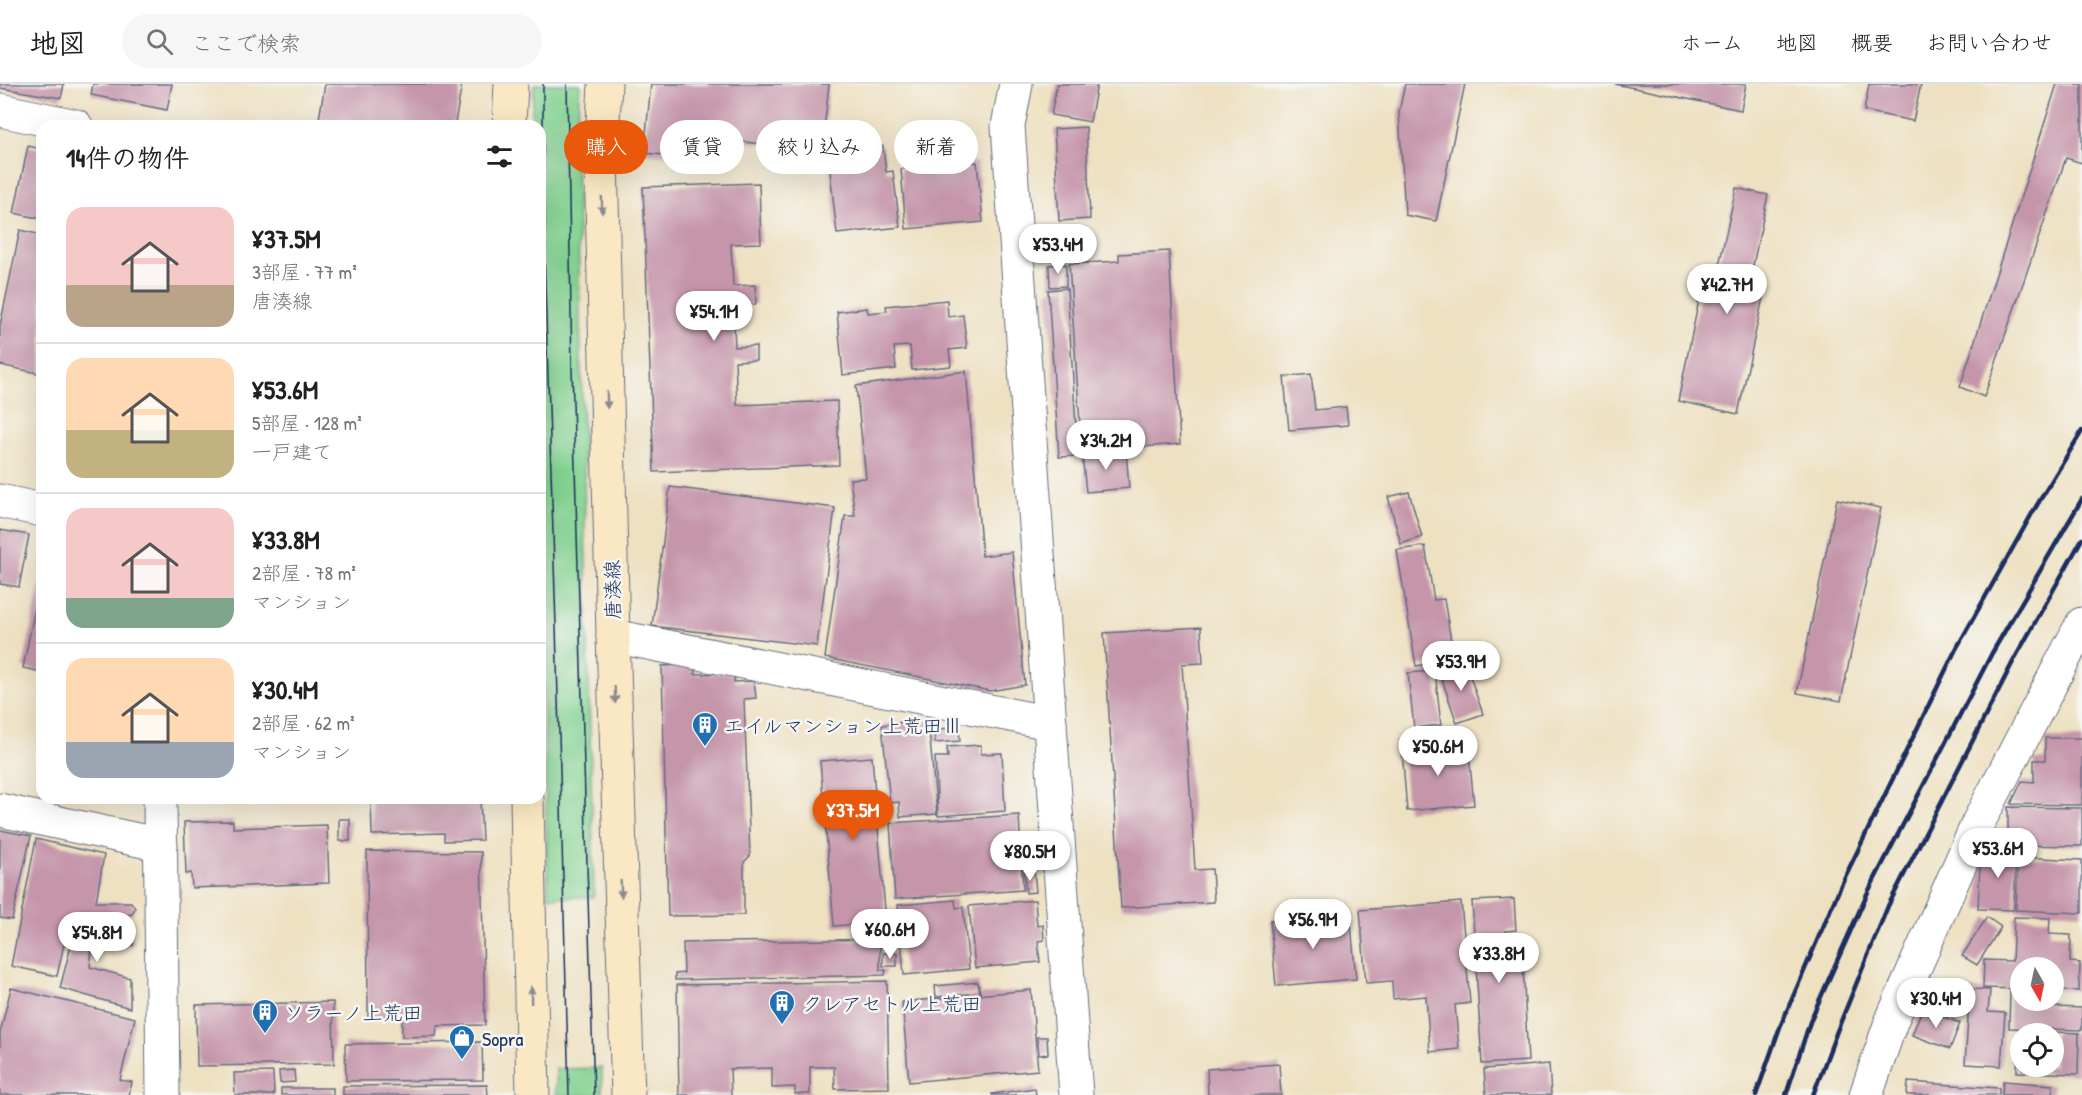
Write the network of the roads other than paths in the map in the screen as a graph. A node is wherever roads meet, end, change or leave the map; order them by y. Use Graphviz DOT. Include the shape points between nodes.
graph roads {
  1 [pos="511,84"];
  2 [pos="605,84"];
  3 [pos="1016,84"];
  4 [pos="0,110"];
  5 [pos="48,120"];
  6 [pos="509,120"];
  7 [pos="0,501"];
  8 [pos="36,509"];
  9 [pos="2082,624"];
  10 [pos="613,636"];
  11 [pos="1050,723"];
  12 [pos="160,804"];
  13 [pos="527,804"];
  14 [pos="0,810"];
  15 [pos="161,845"];
  16 [pos="163,1095"];
  17 [pos="533,1095"];
  18 [pos="628,1095"];
  19 [pos="1076,1095"];
  20 [pos="1866,1095"];
  1 -- 6 [label="street"];
  2 -- 10 [label="street, 唐湊線, one-way" via="601,159"];
  3 -- 11 [label="street" via="1008,126"];
  4 -- 5 [label="street"];
  7 -- 8 [label="street"];
  9 -- 20 [label="street" via="1978,823 1891,1022"];
  10 -- 11 [label="street"];
  10 -- 18 [label="street, 唐湊線, one-way"];
  11 -- 19 [label="street"];
  12 -- 15 [label="street"];
  17 -- 13 [label="street, one-way"];
  14 -- 15 [label="street"];
  15 -- 16 [label="street"];
}
